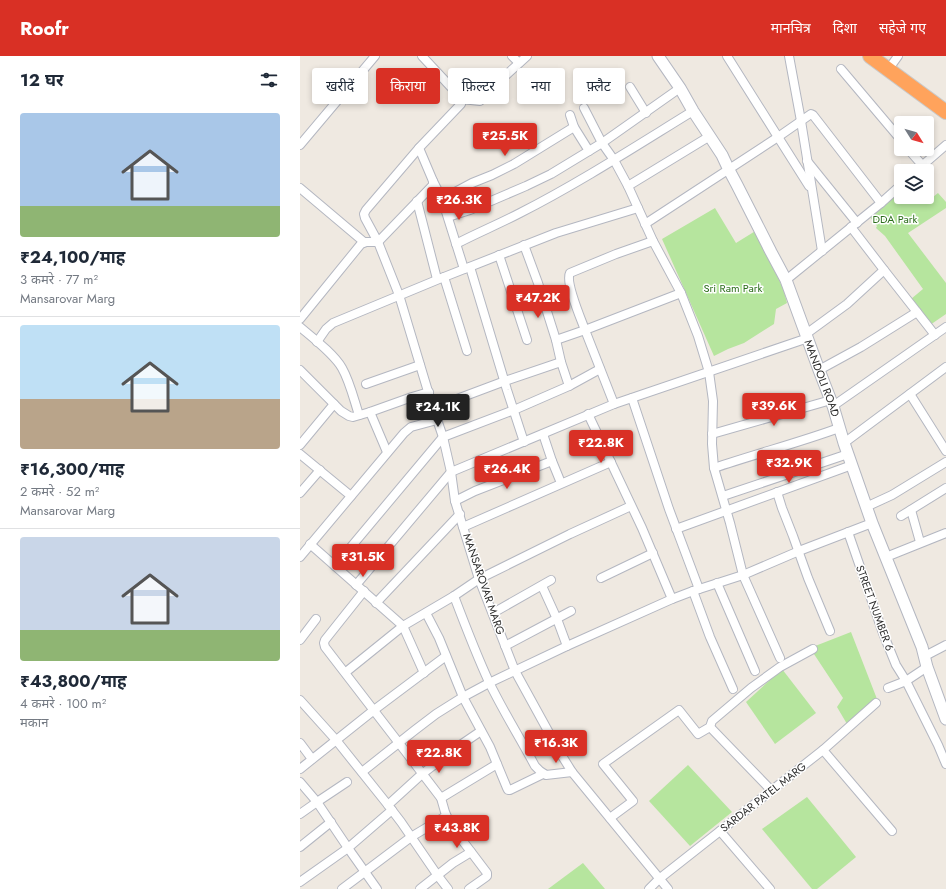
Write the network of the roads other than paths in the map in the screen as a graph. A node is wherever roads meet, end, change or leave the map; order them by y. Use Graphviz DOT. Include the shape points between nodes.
graph roads {
  1 [pos="375,56"];
  2 [pos="422,56"];
  3 [pos="512,56"];
  4 [pos="526,56"];
  5 [pos="658,56"];
  6 [pos="727,56"];
  7 [pos="789,56"];
  8 [pos="870,56"];
  9 [pos="892,58"];
  10 [pos="518,63"];
  11 [pos="841,70"];
  12 [pos="509,72"];
  13 [pos="448,84"];
  14 [pos="630,87"];
  15 [pos="680,88"];
  16 [pos="946,102"];
  17 [pos="461,104"];
  18 [pos="584,108"];
  19 [pos="693,111"];
  20 [pos="946,112"];
  21 [pos="646,113"];
  22 [pos="570,116"];
  23 [pos="801,121"];
  24 [pos="574,127"];
  25 [pos="894,132"];
  26 [pos="710,136"];
  27 [pos="778,138"];
  28 [pos="602,143"];
  29 [pos="300,145"];
  30 [pos="419,148"];
  31 [pos="944,150"];
  32 [pos="589,151"];
  33 [pos="614,160"];
  34 [pos="807,161"];
  35 [pos="925,164"];
  36 [pos="728,170"];
  37 [pos="433,181"];
  38 [pos="628,186"];
  39 [pos="300,188"];
  40 [pos="811,188"];
  41 [pos="894,191"];
  42 [pos="442,199"];
  43 [pos="417,202"];
  44 [pos="881,203"];
  45 [pos="638,208"];
  46 [pos="448,217"];
  47 [pos="645,224"];
  48 [pos="854,225"];
  49 [pos="653,241"];
  50 [pos="364,242"];
  51 [pos="378,242"];
  52 [pos="456,244"];
  53 [pos="524,245"];
  54 [pos="822,251"];
  55 [pos="499,255"];
  56 [pos="467,268"];
  57 [pos="884,270"];
  58 [pos="440,278"];
  59 [pos="786,280"];
  60 [pos="681,293"];
  61 [pos="399,295"];
  62 [pos="917,312"];
  63 [pos="300,319"];
  64 [pos="300,327"];
  65 [pos="946,328"];
  66 [pos="585,330"];
  67 [pos="935,335"];
  68 [pos="807,336"];
  69 [pos="527,340"];
  70 [pos="556,340"];
  71 [pos="317,342"];
  72 [pos="468,352"];
  73 [pos="561,362"];
  74 [pos="420,365"];
  75 [pos="946,367"];
  76 [pos="600,369"];
  77 [pos="300,370"];
  78 [pos="819,370"];
  79 [pos="709,372"];
  80 [pos="505,381"];
  81 [pos="366,384"];
  82 [pos="569,386"];
  83 [pos="429,392"];
  84 [pos="910,394"];
  85 [pos="632,398"];
  86 [pos="832,403"];
  87 [pos="334,404"];
  88 [pos="614,404"];
  89 [pos="433,408"];
  90 [pos="514,410"];
  91 [pos="370,412"];
  92 [pos="588,414"];
  93 [pos="359,415"];
  94 [pos="437,420"];
  95 [pos="839,428"];
  96 [pos="543,434"];
  97 [pos="712,434"];
  98 [pos="443,437"];
  99 [pos="524,442"];
  100 [pos="844,443"];
  101 [pos="300,445"];
  102 [pos="946,451"];
  103 [pos="388,452"];
  104 [pos="300,454"];
  105 [pos="848,454"];
  106 [pos="552,461"];
  107 [pos="611,462"];
  108 [pos="946,462"];
  109 [pos="852,466"];
  110 [pos="714,468"];
  111 [pos="320,470"];
  112 [pos="451,472"];
  113 [pos="562,483"];
  114 [pos="946,488"];
  115 [pos="777,492"];
  116 [pos="300,493"];
  117 [pos="351,496"];
  118 [pos="723,496"];
  119 [pos="455,501"];
  120 [pos="631,506"];
  121 [pos="866,507"];
  122 [pos="911,510"];
  123 [pos="727,511"];
  124 [pos="460,514"];
  125 [pos="901,516"];
  126 [pos="872,523"];
  127 [pos="463,526"];
  128 [pos="676,529"];
  129 [pos="848,532"];
  130 [pos="946,533"];
  131 [pos="920,542"];
  132 [pos="310,544"];
  133 [pos="799,551"];
  134 [pos="653,553"];
  135 [pos="300,557"];
  136 [pos="886,557"];
  137 [pos="335,566"];
  138 [pos="743,575"];
  139 [pos="600,578"];
  140 [pos="480,579"];
  141 [pos="551,580"];
  142 [pos="717,583"];
  143 [pos="356,585"];
  144 [pos="542,586"];
  145 [pos="696,590"];
  146 [pos="364,591"];
  147 [pos="454,596"];
  148 [pos="672,600"];
  149 [pos="376,602"];
  150 [pos="571,612"];
  151 [pos="426,613"];
  152 [pos="493,613"];
  153 [pos="316,619"];
  154 [pos="557,619"];
  155 [pos="403,626"];
  156 [pos="830,631"];
  157 [pos="300,640"];
  158 [pos="946,645"];
  159 [pos="505,646"];
  160 [pos="567,646"];
  161 [pos="813,649"];
  162 [pos="446,656"];
  163 [pos="780,658"];
  164 [pos="926,662"];
  165 [pos="515,671"];
  166 [pos="755,671"];
  167 [pos="346,672"];
  168 [pos="424,673"];
  169 [pos="906,681"];
  170 [pos="489,682"];
  171 [pos="888,688"];
  172 [pos="733,689"];
  173 [pos="463,697"];
  174 [pos="300,700"];
  175 [pos="876,703"];
  176 [pos="374,710"];
  177 [pos="946,719"];
  178 [pos="710,727"];
  179 [pos="481,731"];
  180 [pos="336,740"];
  181 [pos="300,743"];
  182 [pos="398,743"];
  183 [pos="823,750"];
  184 [pos="312,759"];
  185 [pos="497,764"];
  186 [pos="946,764"];
  187 [pos="300,769"];
  188 [pos="362,772"];
  189 [pos="572,772"];
  190 [pos="422,774"];
  191 [pos="543,774"];
  192 [pos="300,782"];
  193 [pos="347,782"];
  194 [pos="772,790"];
  195 [pos="441,798"];
  196 [pos="317,802"];
  197 [pos="390,807"];
  198 [pos="300,814"];
  199 [pos="446,816"];
  200 [pos="610,818"];
  201 [pos="331,822"];
  202 [pos="720,831"];
  203 [pos="892,831"];
  204 [pos="411,837"];
  205 [pos="300,847"];
  206 [pos="348,848"];
  207 [pos="471,852"];
  208 [pos="366,872"];
  209 [pos="438,876"];
  210 [pos="659,879"];
  211 [pos="300,882"];
  212 [pos="342,889"];
  213 [pos="378,889"];
  214 [pos="420,889"];
  215 [pos="448,889"];
  216 [pos="468,889"];
  217 [pos="649,889"];
  218 [pos="668,889"];
  219 [pos="770,889"];
  1 -- 29 [label="street"];
  2 -- 13 [label="street"];
  3 -- 10 [label="street"];
  4 -- 10 [label="street"];
  5 -- 15 [label="street, MANDOLI ROAD"];
  6 -- 27 [label="street"];
  7 -- 23 [label="street"];
  8 -- 20 [label="highway"];
  9 -- 16 [label="highway"];
  10 -- 12 [label="street"];
  11 -- 25 [label="street"];
  14 -- 21 [label="street"];
  15 -- 19 [label="street, MANDOLI ROAD"];
  15 -- 21 [label="street"];
  17 -- 30 [label="street"];
  18 -- 28 [label="street"];
  19 -- 26 [label="street, MANDOLI ROAD"];
  19 -- 33 [label="street"];
  21 -- 28 [label="street"];
  22 -- 24 [label="street"];
  23 -- 27 [label="street"];
  23 -- 34 [label="street"];
  23 -- 44 [label="street" via="810,114 813,115"];
  24 -- 32 [label="street"];
  24 -- 42 [label="street" via="514,164"];
  26 -- 36 [label="street, MANDOLI ROAD"];
  26 -- 38 [label="street"];
  27 -- 36 [label="street"];
  27 -- 40 [label="street"];
  28 -- 32 [label="street"];
  28 -- 33 [label="street"];
  30 -- 37 [label="street"];
  30 -- 51 [label="street, MANSAROVAR MARG" via="364,214"];
  31 -- 35 [label="street"];
  32 -- 46 [label="street" via="526,186"];
  33 -- 38 [label="street"];
  33 -- 52 [label="street" via="519,214"];
  34 -- 40 [label="street"];
  34 -- 48 [label="street"];
  36 -- 47 [label="street"];
  36 -- 59 [label="street, MANDOLI ROAD"];
  37 -- 42 [label="street"];
  37 -- 43 [label="street" via="432,186"];
  38 -- 45 [label="street"];
  39 -- 50 [label="street"];
  40 -- 54 [label="street"];
  41 -- 44 [label="street"];
  42 -- 46 [label="street"];
  43 -- 51 [label="street"];
  43 -- 58 [label="street"];
  44 -- 48 [label="street"];
  45 -- 47 [label="street"];
  45 -- 53 [label="street"];
  46 -- 52 [label="street"];
  47 -- 49 [label="street"];
  48 -- 54 [label="street"];
  48 -- 57 [label="street"];
  49 -- 60 [label="street"];
  49 -- 66 [label="street" via="568,274 573,298"];
  50 -- 51 [label="street"];
  50 -- 63 [label="street"];
  51 -- 61 [label="street, MANSAROVAR MARG"];
  52 -- 56 [label="street"];
  53 -- 55 [label="street"];
  53 -- 70 [label="street"];
  54 -- 59 [label="street"];
  55 -- 56 [label="street"];
  55 -- 69 [label="street"];
  56 -- 58 [label="street"];
  56 -- 80 [label="street"];
  57 -- 62 [label="street"];
  57 -- 68 [label="street" via="864,290"];
  58 -- 61 [label="street"];
  58 -- 72 [label="street"];
  59 -- 68 [label="street, MANDOLI ROAD"];
  60 -- 66 [label="street"];
  60 -- 79 [label="street"];
  61 -- 71 [label="street" via="329,325"];
  61 -- 74 [label="street, MANSAROVAR MARG"];
  62 -- 67 [label="street"];
  62 -- 78 [label="street"];
  64 -- 71 [label="street"];
  65 -- 67 [label="street"];
  66 -- 70 [label="street"];
  66 -- 76 [label="street"];
  67 -- 86 [label="street"];
  68 -- 78 [label="street, MANDOLI ROAD"];
  68 -- 79 [label="street"];
  70 -- 73 [label="street"];
  71 -- 93 [label="street" via="342,368"];
  73 -- 80 [label="street"];
  73 -- 82 [label="street"];
  74 -- 81 [label="street"];
  74 -- 83 [label="street, MANSAROVAR MARG"];
  75 -- 84 [label="street"];
  76 -- 82 [label="street"];
  76 -- 88 [label="street"];
  77 -- 87 [label="street"];
  78 -- 86 [label="street, MANDOLI ROAD"];
  79 -- 85 [label="street"];
  79 -- 97 [label="street" via="713,401"];
  80 -- 89 [label="street"];
  80 -- 90 [label="street"];
  82 -- 90 [label="street"];
  83 -- 89 [label="street, MANSAROVAR MARG"];
  83 -- 91 [label="street"];
  84 -- 100 [label="street"];
  84 -- 102 [label="street"];
  85 -- 88 [label="street"];
  85 -- 128 [label="street"];
  86 -- 95 [label="street, MANDOLI ROAD"];
  86 -- 97 [label="street"];
  87 -- 93 [label="street" via="350,416"];
  87 -- 101 [label="street"];
  88 -- 92 [label="street"];
  89 -- 94 [label="street, MANSAROVAR MARG"];
  90 -- 98 [label="street"];
  90 -- 99 [label="street"];
  91 -- 93 [label="street"];
  91 -- 103 [label="street"];
  92 -- 96 [label="street"];
  92 -- 107 [label="street"];
  94 -- 98 [label="street, MANSAROVAR MARG"];
  94 -- 103 [label="street" via="411,427"];
  95 -- 100 [label="street, MANDOLI ROAD"];
  95 -- 110 [label="street"];
  96 -- 99 [label="street"];
  96 -- 106 [label="street"];
  97 -- 110 [label="street"];
  98 -- 112 [label="street, MANSAROVAR MARG"];
  98 -- 137 [label="street"];
  99 -- 112 [label="street"];
  100 -- 105 [label="street, MANDOLI ROAD"];
  103 -- 117 [label="street"];
  104 -- 111 [label="street"];
  105 -- 109 [label="street, MANDOLI ROAD"];
  105 -- 118 [label="street"];
  106 -- 113 [label="street"];
  106 -- 119 [label="street"];
  107 -- 113 [label="street"];
  107 -- 120 [label="street"];
  108 -- 121 [label="street" via="892,495"];
  109 -- 115 [label="street"];
  109 -- 121 [label="street, MANDOLI ROAD"];
  110 -- 118 [label="street"];
  111 -- 116 [label="street"];
  111 -- 117 [label="street"];
  112 -- 119 [label="street, MANSAROVAR MARG"];
  112 -- 143 [label="street"];
  113 -- 127 [label="street"];
  114 -- 122 [label="street"];
  115 -- 123 [label="street"];
  115 -- 133 [label="street"];
  117 -- 132 [label="street"];
  118 -- 123 [label="street"];
  119 -- 124 [label="street, MANSAROVAR MARG"];
  120 -- 134 [label="street"];
  120 -- 140 [label="street"];
  121 -- 126 [label="street, MANDOLI ROAD"];
  122 -- 125 [label="street"];
  122 -- 131 [label="street"];
  123 -- 128 [label="street"];
  123 -- 138 [label="street"];
  124 -- 127 [label="street, MANSAROVAR MARG"];
  124 -- 149 [label="street"];
  126 -- 129 [label="street"];
  126 -- 136 [label="street, MANDOLI ROAD"];
  127 -- 140 [label="street, MANSAROVAR MARG"];
  128 -- 145 [label="street"];
  129 -- 133 [label="street"];
  129 -- 169 [label="street, STREET NUMBER 6" via="883,633 896,665"];
  130 -- 131 [label="street"];
  131 -- 136 [label="street"];
  132 -- 135 [label="street"];
  132 -- 137 [label="street"];
  133 -- 138 [label="street"];
  133 -- 156 [label="street"];
  134 -- 139 [label="street"];
  134 -- 148 [label="street"];
  136 -- 164 [label="street, MANDOLI ROAD"];
  137 -- 143 [label="street"];
  138 -- 142 [label="street"];
  138 -- 163 [label="street"];
  140 -- 147 [label="street"];
  140 -- 152 [label="street, MANSAROVAR MARG"];
  141 -- 144 [label="street"];
  142 -- 145 [label="street"];
  142 -- 166 [label="street"];
  143 -- 146 [label="street"];
  144 -- 152 [label="street"];
  144 -- 154 [label="street"];
  145 -- 148 [label="street"];
  145 -- 172 [label="street" via="710,637"];
  146 -- 149 [label="street"];
  146 -- 167 [label="street" via="324,643"];
  147 -- 151 [label="street"];
  147 -- 170 [label="street"];
  148 -- 160 [label="street"];
  149 -- 155 [label="street"];
  150 -- 154 [label="street"];
  151 -- 155 [label="street"];
  151 -- 162 [label="street"];
  152 -- 159 [label="street, MANSAROVAR MARG"];
  153 -- 157 [label="street"];
  154 -- 159 [label="street"];
  154 -- 160 [label="street"];
  155 -- 167 [label="street"];
  155 -- 168 [label="street"];
  158 -- 164 [label="street"];
  159 -- 165 [label="street, MANSAROVAR MARG"];
  160 -- 165 [label="street"];
  161 -- 178 [label="street" via="780,666 712,721"];
  162 -- 168 [label="street"];
  162 -- 173 [label="street"];
  164 -- 169 [label="street"];
  164 -- 177 [label="street, MANDOLI ROAD"];
  165 -- 170 [label="street"];
  165 -- 189 [label="street, MANSAROVAR MARG"];
  167 -- 176 [label="street"];
  168 -- 176 [label="street"];
  169 -- 171 [label="street"];
  169 -- 186 [label="street, STREET NUMBER 6"];
  170 -- 173 [label="street"];
  170 -- 191 [label="street" via="535,766"];
  173 -- 179 [label="street"];
  173 -- 182 [label="street"];
  174 -- 180 [label="street"];
  175 -- 183 [label="street, SARDAR PATEL MARG"];
  176 -- 180 [label="street"];
  176 -- 182 [label="street"];
  178 -- 194 [label="street"];
  178 -- 200 [label="street" via="698,734 679,710 603,764 633,801"];
  179 -- 185 [label="street"];
  179 -- 190 [label="street"];
  180 -- 184 [label="street"];
  180 -- 188 [label="street"];
  181 -- 184 [label="street"];
  182 -- 188 [label="street"];
  182 -- 190 [label="street"];
  183 -- 194 [label="street, SARDAR PATEL MARG"];
  183 -- 203 [label="street"];
  184 -- 187 [label="street"];
  185 -- 191 [label="street" via="509,790"];
  185 -- 195 [label="street"];
  188 -- 197 [label="street"];
  189 -- 191 [label="street"];
  189 -- 200 [label="street, MANSAROVAR MARG"];
  190 -- 195 [label="street"];
  190 -- 197 [label="street"];
  192 -- 196 [label="street"];
  193 -- 196 [label="street"];
  194 -- 202 [label="street, SARDAR PATEL MARG"];
  195 -- 199 [label="street"];
  196 -- 198 [label="street"];
  196 -- 201 [label="street"];
  197 -- 204 [label="street"];
  197 -- 206 [label="street"];
  199 -- 204 [label="street"];
  199 -- 207 [label="street"];
  200 -- 210 [label="street, MANSAROVAR MARG"];
  201 -- 205 [label="street"];
  201 -- 206 [label="street"];
  202 -- 210 [label="street, SARDAR PATEL MARG"];
  202 -- 219 [label="street"];
  204 -- 208 [label="street"];
  204 -- 209 [label="street"];
  206 -- 208 [label="street"];
  206 -- 211 [label="street"];
  207 -- 209 [label="street"];
  207 -- 216 [label="street" via="488,875"];
  208 -- 212 [label="street"];
  208 -- 213 [label="street"];
  209 -- 214 [label="street"];
  209 -- 215 [label="street"];
  210 -- 217 [label="street, SARDAR PATEL MARG"];
  210 -- 218 [label="street, MANSAROVAR MARG"];
}
